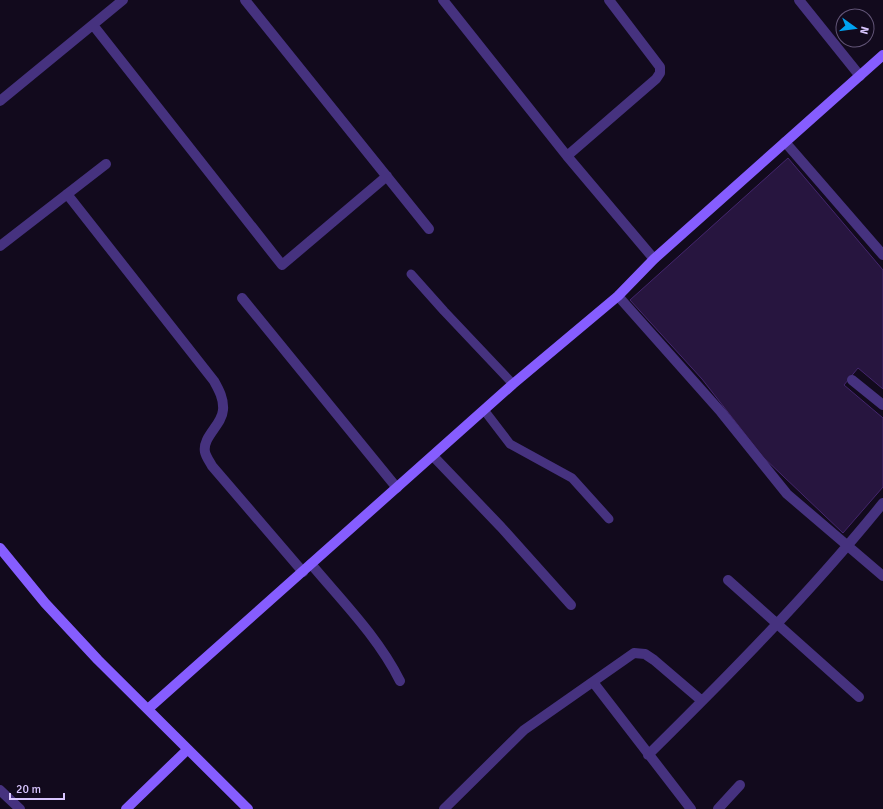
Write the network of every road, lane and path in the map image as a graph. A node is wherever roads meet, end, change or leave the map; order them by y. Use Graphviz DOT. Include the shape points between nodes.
graph roads {
  1 [pos="123,0"];
  2 [pos="245,0"];
  3 [pos="442,0"];
  4 [pos="609,0"];
  5 [pos="799,0"];
  6 [pos="93,25"];
  7 [pos="883,55"];
  8 [pos="860,76"];
  9 [pos="0,101"];
  10 [pos="785,142"];
  11 [pos="567,156"];
  12 [pos="106,164"];
  13 [pos="387,176"];
  14 [pos="67,194"];
  15 [pos="429,229"];
  16 [pos="0,246"];
  17 [pos="883,255"];
  18 [pos="654,259"];
  19 [pos="412,274"];
  20 [pos="618,296"];
  21 [pos="242,298"];
  22 [pos="852,380"];
  23 [pos="513,384"];
  24 [pos="883,405"];
  25 [pos="484,410"];
  26 [pos="433,456"];
  27 [pos="396,488"];
  28 [pos="883,503"];
  29 [pos="609,520"];
  30 [pos="848,547"];
  31 [pos="0,548"];
  32 [pos="311,564"];
  33 [pos="303,572"];
  34 [pos="883,576"];
  35 [pos="728,580"];
  36 [pos="571,605"];
  37 [pos="778,624"];
  38 [pos="400,681"];
  39 [pos="593,682"];
  40 [pos="859,697"];
  41 [pos="702,701"];
  42 [pos="148,709"];
  43 [pos="188,750"];
  44 [pos="648,755"];
  45 [pos="740,785"];
  46 [pos="0,790"];
  47 [pos="20,809"];
  48 [pos="126,809"];
  49 [pos="248,809"];
  50 [pos="444,809"];
  51 [pos="691,809"];
  52 [pos="718,809"];
  1 -- 6 [label="street"];
  2 -- 13 [label="street"];
  3 -- 11 [label="street"];
  4 -- 11 [label="street" via="660,67 660,73"];
  5 -- 8 [label="street"];
  6 -- 9 [label="street"];
  6 -- 13 [label="street" via="282,265"];
  7 -- 8 [label="street"];
  8 -- 10 [label="street"];
  10 -- 17 [label="street"];
  10 -- 18 [label="street"];
  11 -- 18 [label="street"];
  12 -- 14 [label="street"];
  13 -- 15 [label="street"];
  14 -- 16 [label="street"];
  14 -- 33 [label="street" via="214,380 222,396 223,411 216,428 206,441 205,452 212,466"];
  18 -- 20 [label="street"];
  19 -- 23 [label="lane" via="444,312"];
  20 -- 23 [label="street"];
  20 -- 30 [label="street" via="721,412 787,494"];
  21 -- 27 [label="street"];
  22 -- 24 [label="street"];
  23 -- 25 [label="street"];
  25 -- 26 [label="street"];
  25 -- 29 [label="lane" via="510,444 572,478"];
  26 -- 27 [label="street"];
  26 -- 36 [label="street"];
  27 -- 32 [label="street"];
  28 -- 30 [label="street"];
  30 -- 34 [label="street"];
  30 -- 37 [label="street"];
  31 -- 42 [label="street" via="45,603"];
  32 -- 33 [label="street"];
  32 -- 38 [label="street" via="391,662"];
  33 -- 42 [label="street"];
  35 -- 37 [label="street"];
  37 -- 40 [label="street"];
  37 -- 41 [label="street"];
  39 -- 41 [label="street" via="634,653 645,654"];
  39 -- 44 [label="street"];
  39 -- 50 [label="street" via="524,730"];
  41 -- 44 [label="street"];
  42 -- 43 [label="street"];
  43 -- 48 [label="street"];
  43 -- 49 [label="street"];
  44 -- 51 [label="street"];
  45 -- 52 [label="street"];
  46 -- 47 [label="street"];
}
